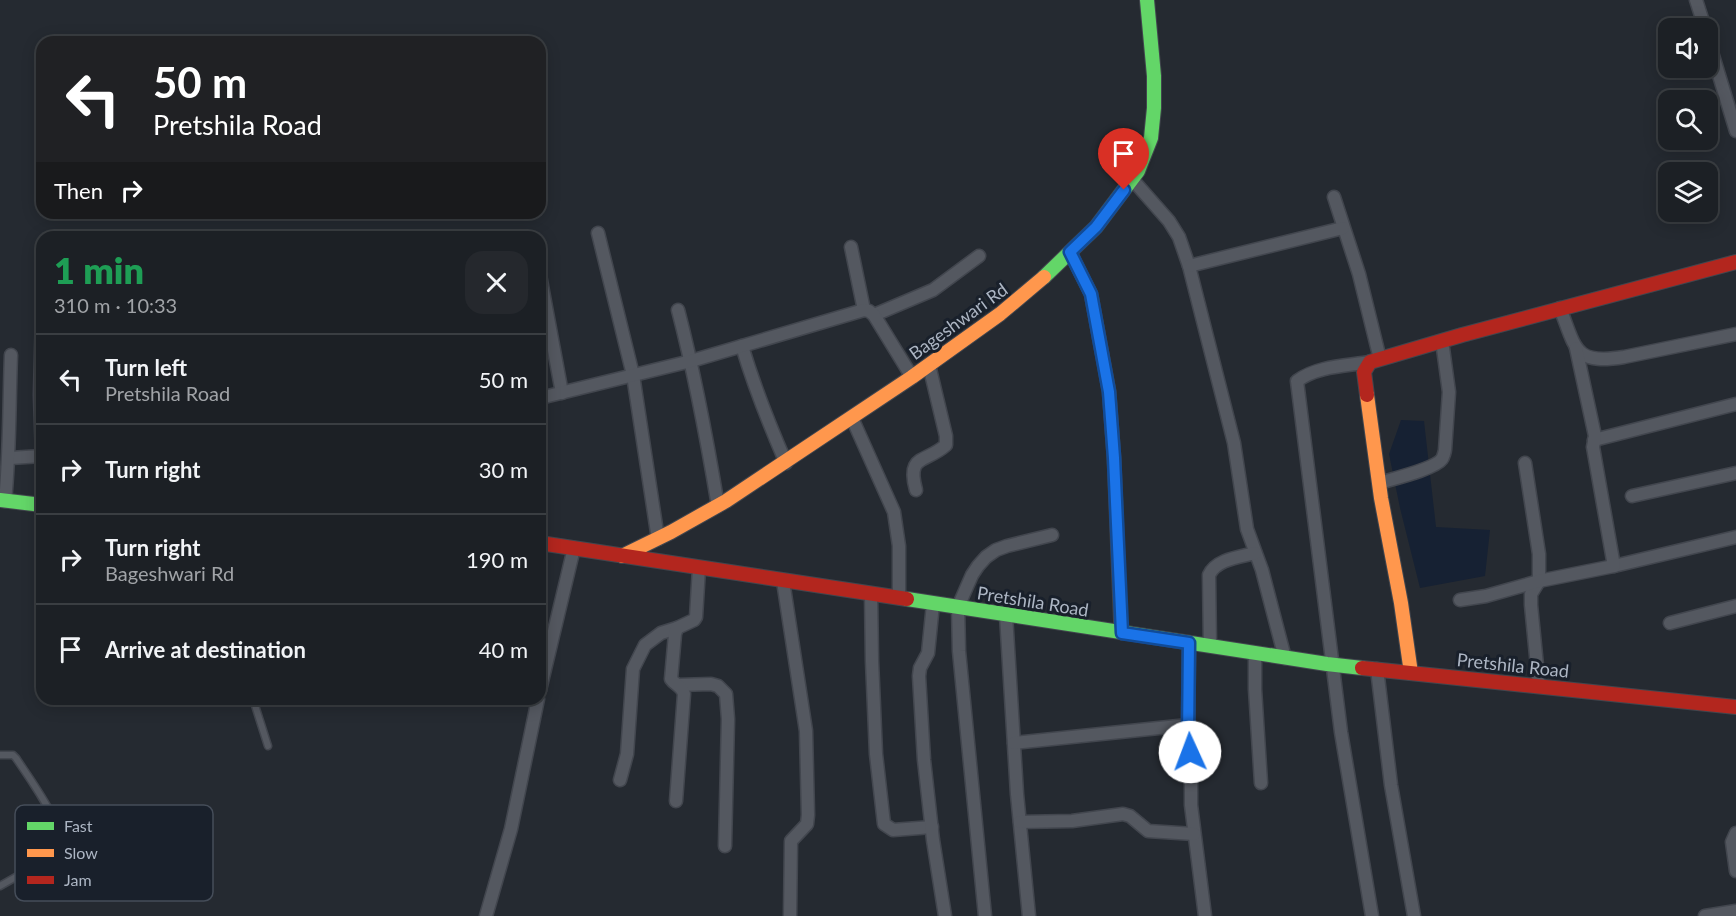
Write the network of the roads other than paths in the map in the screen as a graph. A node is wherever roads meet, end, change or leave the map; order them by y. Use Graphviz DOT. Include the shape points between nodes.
graph roads {
  1 [pos="1147,0"];
  2 [pos="1696,0"];
  3 [pos="1702,18"];
  4 [pos="1718,72"];
  5 [pos="1736,131"];
  6 [pos="1132,179"];
  7 [pos="1334,197"];
  8 [pos="1343,228"];
  9 [pos="598,233"];
  10 [pos="852,247"];
  11 [pos="1070,252"];
  12 [pos="979,256"];
  13 [pos="1736,262"];
  14 [pos="1189,266"];
  15 [pos="546,307"];
  16 [pos="1560,308"];
  17 [pos="678,310"];
  18 [pos="869,313"];
  19 [pos="1736,334"];
  20 [pos="1442,340"];
  21 [pos="742,346"];
  22 [pos="1576,348"];
  23 [pos="11,355"];
  24 [pos="692,361"];
  25 [pos="1375,361"];
  26 [pos="929,365"];
  27 [pos="633,375"];
  28 [pos="912,377"];
  29 [pos="562,393"];
  30 [pos="546,397"];
  31 [pos="1736,404"];
  32 [pos="852,417"];
  33 [pos="1594,440"];
  34 [pos="36,456"];
  35 [pos="9,458"];
  36 [pos="786,463"];
  37 [pos="1525,463"];
  38 [pos="1736,473"];
  39 [pos="1379,483"];
  40 [pos="916,490"];
  41 [pos="1632,496"];
  42 [pos="3,501"];
  43 [pos="36,504"];
  44 [pos="717,506"];
  45 [pos="1052,535"];
  46 [pos="1736,537"];
  47 [pos="658,539"];
  48 [pos="546,544"];
  49 [pos="574,548"];
  50 [pos="1256,553"];
  51 [pos="622,556"];
  52 [pos="1614,566"];
  53 [pos="699,568"];
  54 [pos="783,581"];
  55 [pos="1539,581"];
  56 [pos="871,594"];
  57 [pos="899,598"];
  58 [pos="1460,600"];
  59 [pos="933,603"];
  60 [pos="1736,606"];
  61 [pos="958,607"];
  62 [pos="1006,615"];
  63 [pos="1670,623"];
  64 [pos="677,628"];
  65 [pos="1122,633"];
  66 [pos="1189,643"];
  67 [pos="1210,646"];
  68 [pos="1255,653"];
  69 [pos="1285,658"];
  70 [pos="546,665"];
  71 [pos="1332,665"];
  72 [pos="1377,669"];
  73 [pos="1412,673"];
  74 [pos="678,685"];
  75 [pos="1539,686"];
  76 [pos="255,705"];
  77 [pos="537,705"];
  78 [pos="1736,706"];
  79 [pos="1188,726"];
  80 [pos="1014,742"];
  81 [pos="268,746"];
  82 [pos="0,755"];
  83 [pos="620,780"];
  84 [pos="1261,783"];
  85 [pos="675,801"];
  86 [pos="45,805"];
  87 [pos="1020,822"];
  88 [pos="932,827"];
  89 [pos="1736,833"];
  90 [pos="1194,834"];
  91 [pos="725,846"];
  92 [pos="1736,871"];
  93 [pos="15,878"];
  94 [pos="0,886"];
  95 [pos="1736,911"];
  96 [pos="486,916"];
  97 [pos="790,916"];
  98 [pos="945,916"];
  99 [pos="986,916"];
  100 [pos="1029,916"];
  101 [pos="1205,916"];
  102 [pos="1372,916"];
  103 [pos="1414,916"];
  104 [pos="1705,916"];
  1 -- 6 [label="street, Bageshwari Rd" via="1154,108 1151,138"];
  2 -- 3 [label="street"];
  4 -- 5 [label="street"];
  6 -- 11 [label="street, Bageshwari Rd" via="1096,227"];
  6 -- 14 [label="street" via="1169,221"];
  7 -- 8 [label="street"];
  8 -- 14 [label="street"];
  8 -- 25 [label="street" via="1359,274"];
  9 -- 27 [label="street"];
  10 -- 18 [label="street"];
  11 -- 26 [label="street, Bageshwari Rd" via="1000,314"];
  11 -- 65 [label="street" via="1091,294 1109,392"];
  12 -- 18 [label="street" via="933,291"];
  13 -- 16 [label="street"];
  14 -- 50 [label="street" via="1234,443 1247,529"];
  15 -- 29 [label="street"];
  16 -- 20 [label="street"];
  16 -- 22 [label="street"];
  17 -- 24 [label="street"];
  18 -- 21 [label="street"];
  18 -- 28 [label="street"];
  19 -- 22 [label="street" via="1606,360 1596,360"];
  20 -- 25 [label="street"];
  20 -- 39 [label="street" via="1449,393 1443,459"];
  21 -- 24 [label="street"];
  21 -- 36 [label="street"];
  22 -- 33 [label="street"];
  23 -- 35 [label="street"];
  24 -- 27 [label="street"];
  24 -- 44 [label="street"];
  25 -- 39 [label="street" via="1364,372"];
  25 -- 71 [label="street" via="1324,369 1297,381"];
  26 -- 28 [label="street, Bageshwari Rd"];
  26 -- 40 [label="street" via="946,445 913,468"];
  27 -- 29 [label="street"];
  27 -- 47 [label="street"];
  28 -- 32 [label="street, Bageshwari Rd"];
  29 -- 30 [label="street"];
  31 -- 33 [label="street"];
  32 -- 36 [label="street, Bageshwari Rd"];
  32 -- 57 [label="street" via="894,512 899,546"];
  33 -- 52 [label="street"];
  34 -- 35 [label="street"];
  35 -- 42 [label="street"];
  36 -- 44 [label="street, Bageshwari Rd"];
  37 -- 55 [label="street" via="1539,554"];
  38 -- 41 [label="street"];
  39 -- 73 [label="street"];
  42 -- 43 [label="street"];
  44 -- 47 [label="street, Bageshwari Rd"];
  45 -- 61 [label="street" via="1007,546 986,557 972,575"];
  46 -- 52 [label="street"];
  47 -- 51 [label="street, Bageshwari Rd"];
  48 -- 49 [label="street, Pretshila Road"];
  49 -- 51 [label="street, Pretshila Road"];
  49 -- 70 [label="street"];
  50 -- 67 [label="street" via="1212,568"];
  50 -- 69 [label="street"];
  51 -- 53 [label="street, Pretshila Road"];
  52 -- 55 [label="street"];
  53 -- 54 [label="street, Pretshila Road"];
  53 -- 64 [label="street" via="696,617"];
  54 -- 56 [label="street, Pretshila Road"];
  54 -- 97 [label="street" via="806,731 808,805 807,824 791,841"];
  55 -- 58 [label="street"];
  55 -- 75 [label="street" via="1531,594 1531,605"];
  56 -- 57 [label="street, Pretshila Road"];
  56 -- 88 [label="street" via="876,754 884,824 892,830"];
  57 -- 59 [label="street, Pretshila Road"];
  59 -- 61 [label="street, Pretshila Road"];
  59 -- 88 [label="street" via="928,652 919,676"];
  60 -- 63 [label="street"];
  61 -- 62 [label="street, Pretshila Road"];
  61 -- 99 [label="street" via="965,722"];
  62 -- 65 [label="street, Pretshila Road"];
  62 -- 80 [label="street"];
  64 -- 74 [label="street" via="671,679"];
  64 -- 83 [label="street" via="660,633 645,645 633,669 627,754"];
  65 -- 66 [label="street, Pretshila Road"];
  66 -- 67 [label="street, Pretshila Road"];
  66 -- 79 [label="street"];
  67 -- 68 [label="street, Pretshila Road"];
  68 -- 69 [label="street, Pretshila Road"];
  68 -- 84 [label="street"];
  69 -- 71 [label="street, Pretshila Road"];
  71 -- 72 [label="street, Pretshila Road"];
  71 -- 102 [label="street"];
  72 -- 73 [label="street, Pretshila Road"];
  72 -- 103 [label="street" via="1391,785"];
  73 -- 75 [label="street, Pretshila Road"];
  74 -- 85 [label="street" via="684,701"];
  74 -- 91 [label="street" via="718,686 726,694"];
  75 -- 78 [label="street, Pretshila Road"];
  76 -- 81 [label="lane"];
  77 -- 96 [label="street" via="511,829"];
  79 -- 80 [label="street"];
  79 -- 90 [label="street"];
  80 -- 87 [label="street"];
  82 -- 86 [label="lane" via="16,758"];
  87 -- 90 [label="street" via="1072,821 1123,814 1148,831"];
  87 -- 100 [label="street"];
  88 -- 98 [label="street"];
  89 -- 92 [label="street" via="1732,842"];
  90 -- 101 [label="street"];
  93 -- 94 [label="lane"];
  95 -- 104 [label="street"];
}
